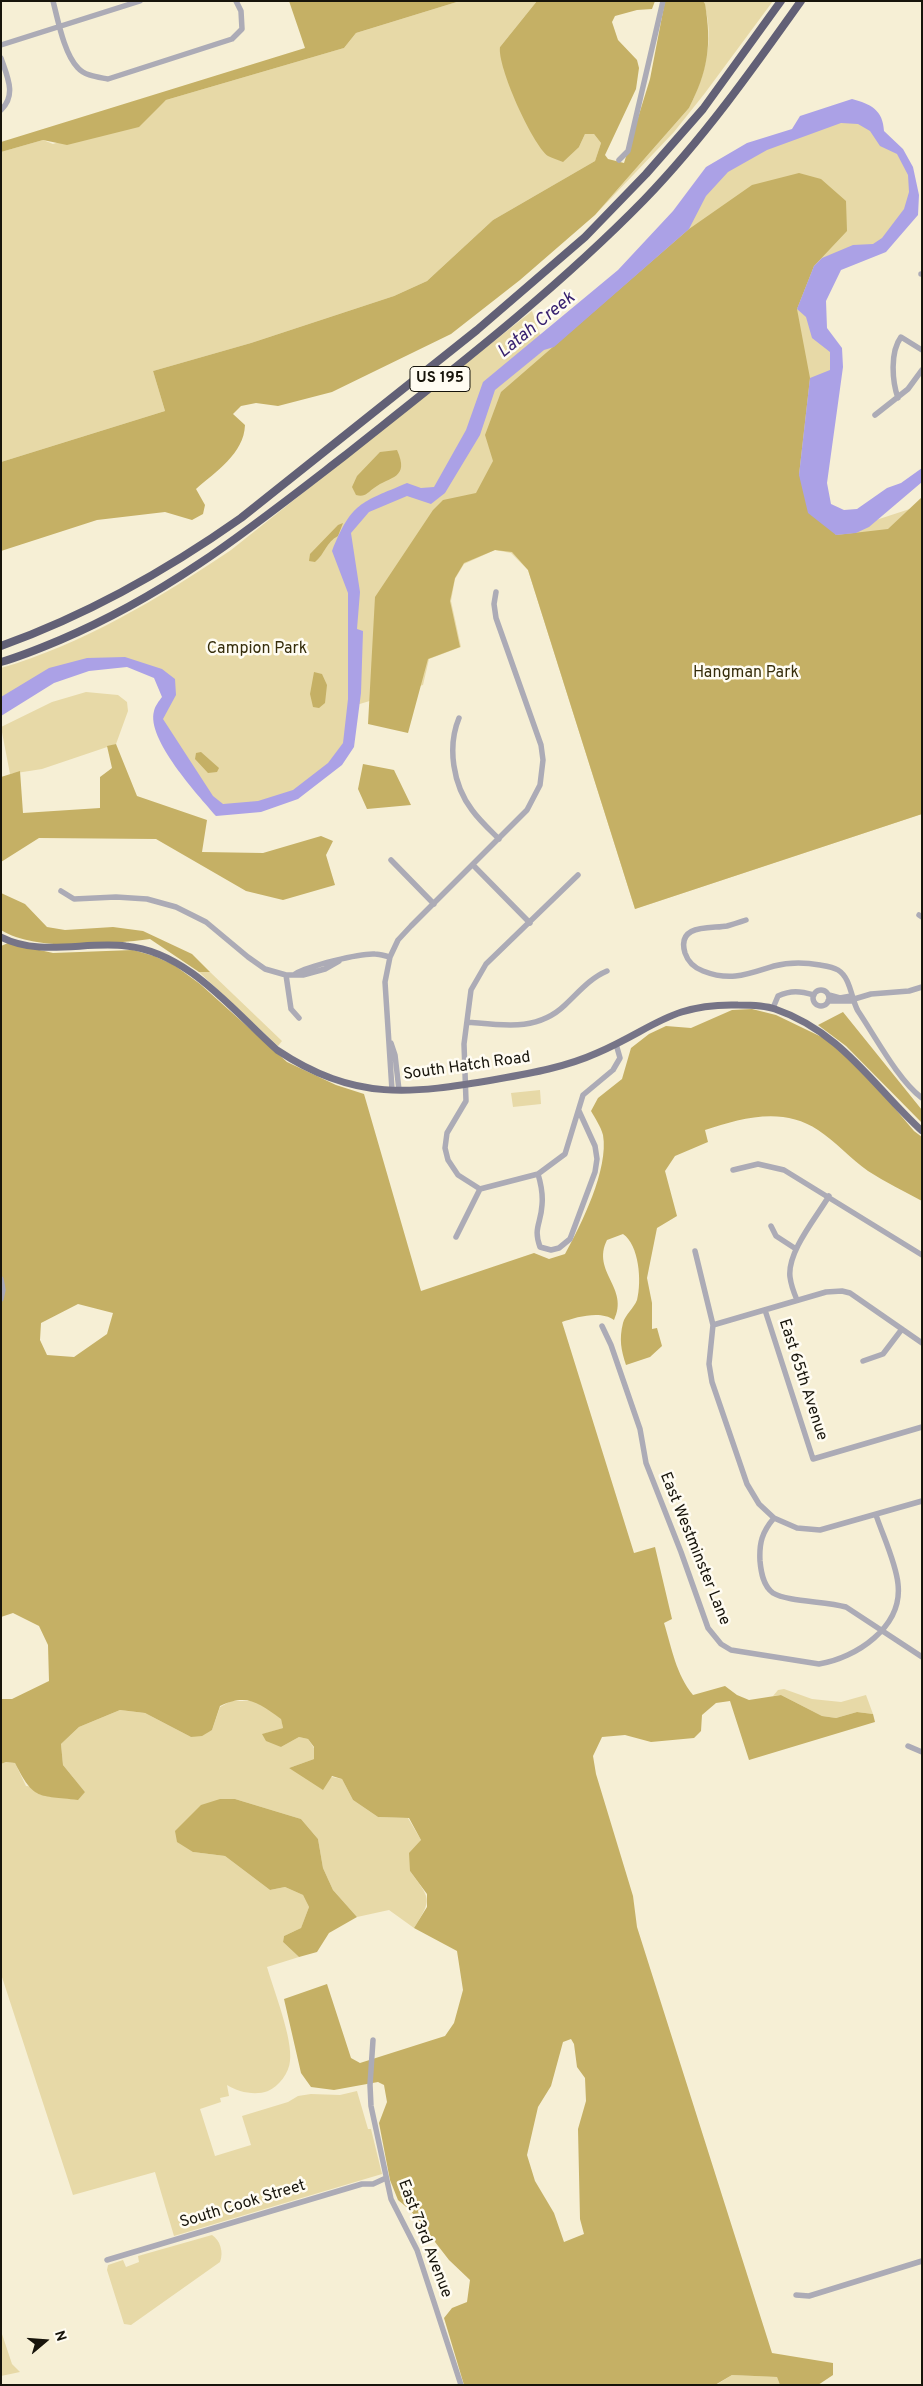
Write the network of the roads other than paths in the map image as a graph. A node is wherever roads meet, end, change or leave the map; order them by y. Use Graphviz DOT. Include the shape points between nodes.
graph roads {
  1 [pos="53,1"];
  2 [pos="140,1"];
  3 [pos="236,1"];
  4 [pos="663,1"];
  5 [pos="781,1"];
  6 [pos="801,1"];
  7 [pos="60,27"];
  8 [pos="1,46"];
  9 [pos="1,58"];
  10 [pos="1,110"];
  11 [pos="619,160"];
  12 [pos="922,350"];
  13 [pos="922,370"];
  14 [pos="898,398"];
  15 [pos="875,415"];
  16 [pos="496,592"];
  17 [pos="1,646"];
  18 [pos="1,662"];
  19 [pos="459,718"];
  20 [pos="499,839"];
  21 [pos="391,860"];
  22 [pos="473,865"];
  23 [pos="578,875"];
  24 [pos="61,891"];
  25 [pos="434,904"];
  26 [pos="746,920"];
  27 [pos="530,922"];
  28 [pos="2,939"];
  29 [pos="390,957"];
  30 [pos="607,971"];
  31 [pos="286,975"];
  32 [pos="922,987"];
  33 [pos="814,996"];
  34 [pos="828,998"];
  35 [pos="852,999"];
  36 [pos="773,1008"];
  37 [pos="299,1018"];
  38 [pos="467,1022"];
  39 [pos="616,1044"];
  40 [pos="464,1085"];
  41 [pos="396,1090"];
  42 [pos="922,1098"];
  43 [pos="579,1110"];
  44 [pos="922,1131"];
  45 [pos="733,1170"];
  46 [pos="538,1174"];
  47 [pos="480,1189"];
  48 [pos="829,1196"];
  49 [pos="771,1226"];
  50 [pos="456,1237"];
  51 [pos="796,1249"];
  52 [pos="695,1251"];
  53 [pos="922,1255"];
  54 [pos="1,1279"];
  55 [pos="1,1299"];
  56 [pos="797,1300"];
  57 [pos="765,1310"];
  58 [pos="602,1326"];
  59 [pos="712,1326"];
  60 [pos="902,1329"];
  61 [pos="922,1343"];
  62 [pos="863,1361"];
  63 [pos="922,1427"];
  64 [pos="922,1501"];
  65 [pos="876,1515"];
  66 [pos="774,1518"];
  67 [pos="882,1630"];
  68 [pos="922,1657"];
  69 [pos="908,1746"];
  70 [pos="922,1752"];
  71 [pos="373,2040"];
  72 [pos="386,2178"];
  73 [pos="107,2260"];
  74 [pos="922,2261"];
  75 [pos="796,2295"];
  76 [pos="461,2385"];
  1 -- 7 [label="street"];
  2 -- 7 [label="street"];
  3 -- 7 [label="street" via="241,11 242,29 232,39 108,79 79,70"];
  4 -- 11 [label="street" via="628,151"];
  5 -- 17 [label="highway, US 195" via="703,108 646,174 585,237 477,330 241,518 200,546 84,612"];
  6 -- 18 [label="highway, US 195" via="755,67 688,151 645,199 530,306 274,512 186,574 83,630"];
  7 -- 8 [label="street"];
  9 -- 10 [label="street" via="10,94"];
  12 -- 14 [label="street" via="901,337 896,344 894,385"];
  13 -- 14 [label="street"];
  14 -- 15 [label="street"];
  16 -- 20 [label="street" via="496,618 536,728 543,760 540,785 528,810"];
  19 -- 20 [label="street" via="452,734 454,765 460,787 472,810"];
  20 -- 22 [label="street"];
  21 -- 25 [label="street"];
  22 -- 25 [label="street"];
  22 -- 27 [label="street"];
  23 -- 27 [label="street"];
  24 -- 31 [label="street" via="74,899 147,898 176,907 206,922 265,969"];
  25 -- 29 [label="street" via="398,940"];
  26 -- 35 [label="street" via="691,931 683,947 690,962 698,969 724,976 754,974 789,963 832,967 840,971"];
  27 -- 38 [label="street" via="486,964 472,990"];
  28 -- 41 [label="main road, South Hatch Road" via="37,947 125,946 158,954 191,973 277,1050 307,1069 354,1086"];
  29 -- 31 [label="street" via="374,954 324,963"];
  29 -- 41 [label="street" via="385,982 390,1041 396,1055"];
  30 -- 38 [label="street" via="596,975 561,1009 543,1021 517,1026"];
  31 -- 37 [label="street" via="291,1009"];
  32 -- 35 [label="street"];
  33 -- 34 [label="street" via="825,990"];
  33 -- 34 [label="street" via="818,1005 824,1005"];
  33 -- 36 [label="street" via="799,991 786,992 778,996"];
  34 -- 35 [label="street"];
  35 -- 42 [label="street" via="904,1078"];
  36 -- 39 [label="main road, South Hatch Road" via="720,1004 683,1010"];
  36 -- 44 [label="main road, South Hatch Road" via="807,1023 841,1046"];
  38 -- 40 [label="street"];
  39 -- 40 [label="main road, South Hatch Road" via="563,1066"];
  39 -- 43 [label="street" via="620,1058 614,1070 583,1095"];
  40 -- 41 [label="main road, South Hatch Road"];
  40 -- 47 [label="street" via="466,1101 447,1133 445,1148 448,1160 458,1175"];
  43 -- 46 [label="street" via="565,1154"];
  43 -- 46 [label="street" via="595,1146 595,1172 570,1239 551,1250 540,1247 536,1234 542,1206"];
  45 -- 48 [label="street" via="758,1164 770,1166 799,1177"];
  46 -- 47 [label="street"];
  47 -- 50 [label="street"];
  48 -- 51 [label="street"];
  48 -- 53 [label="street"];
  49 -- 51 [label="street" via="776,1236"];
  51 -- 56 [label="street" via="790,1264 790,1277"];
  52 -- 59 [label="street"];
  54 -- 55 [label="street"];
  56 -- 57 [label="street"];
  56 -- 60 [label="street" via="842,1291 855,1296"];
  57 -- 59 [label="street"];
  57 -- 63 [label="street, East 65th Avenue" via="813,1458"];
  58 -- 67 [label="street, East Westminster Lane" via="640,1429 646,1463 659,1500 682,1552 708,1628 721,1644 742,1653 819,1664 850,1654 872,1641"];
  59 -- 66 [label="street" via="709,1364 712,1382 750,1489"];
  60 -- 61 [label="street"];
  60 -- 62 [label="street" via="883,1354"];
  64 -- 65 [label="street"];
  65 -- 66 [label="street" via="811,1531"];
  65 -- 67 [label="street" via="898,1584 896,1602"];
  66 -- 67 [label="street" via="760,1543 763,1580 771,1592 782,1597 846,1607"];
  67 -- 68 [label="street"];
  69 -- 70 [label="street"];
  71 -- 72 [label="street, East 73rd Avenue" via="371,2106"];
  72 -- 73 [label="street, South Cook Street"];
  72 -- 76 [label="street, East 73rd Avenue" via="391,2199 417,2250"];
  74 -- 75 [label="street" via="809,2296"];
}
